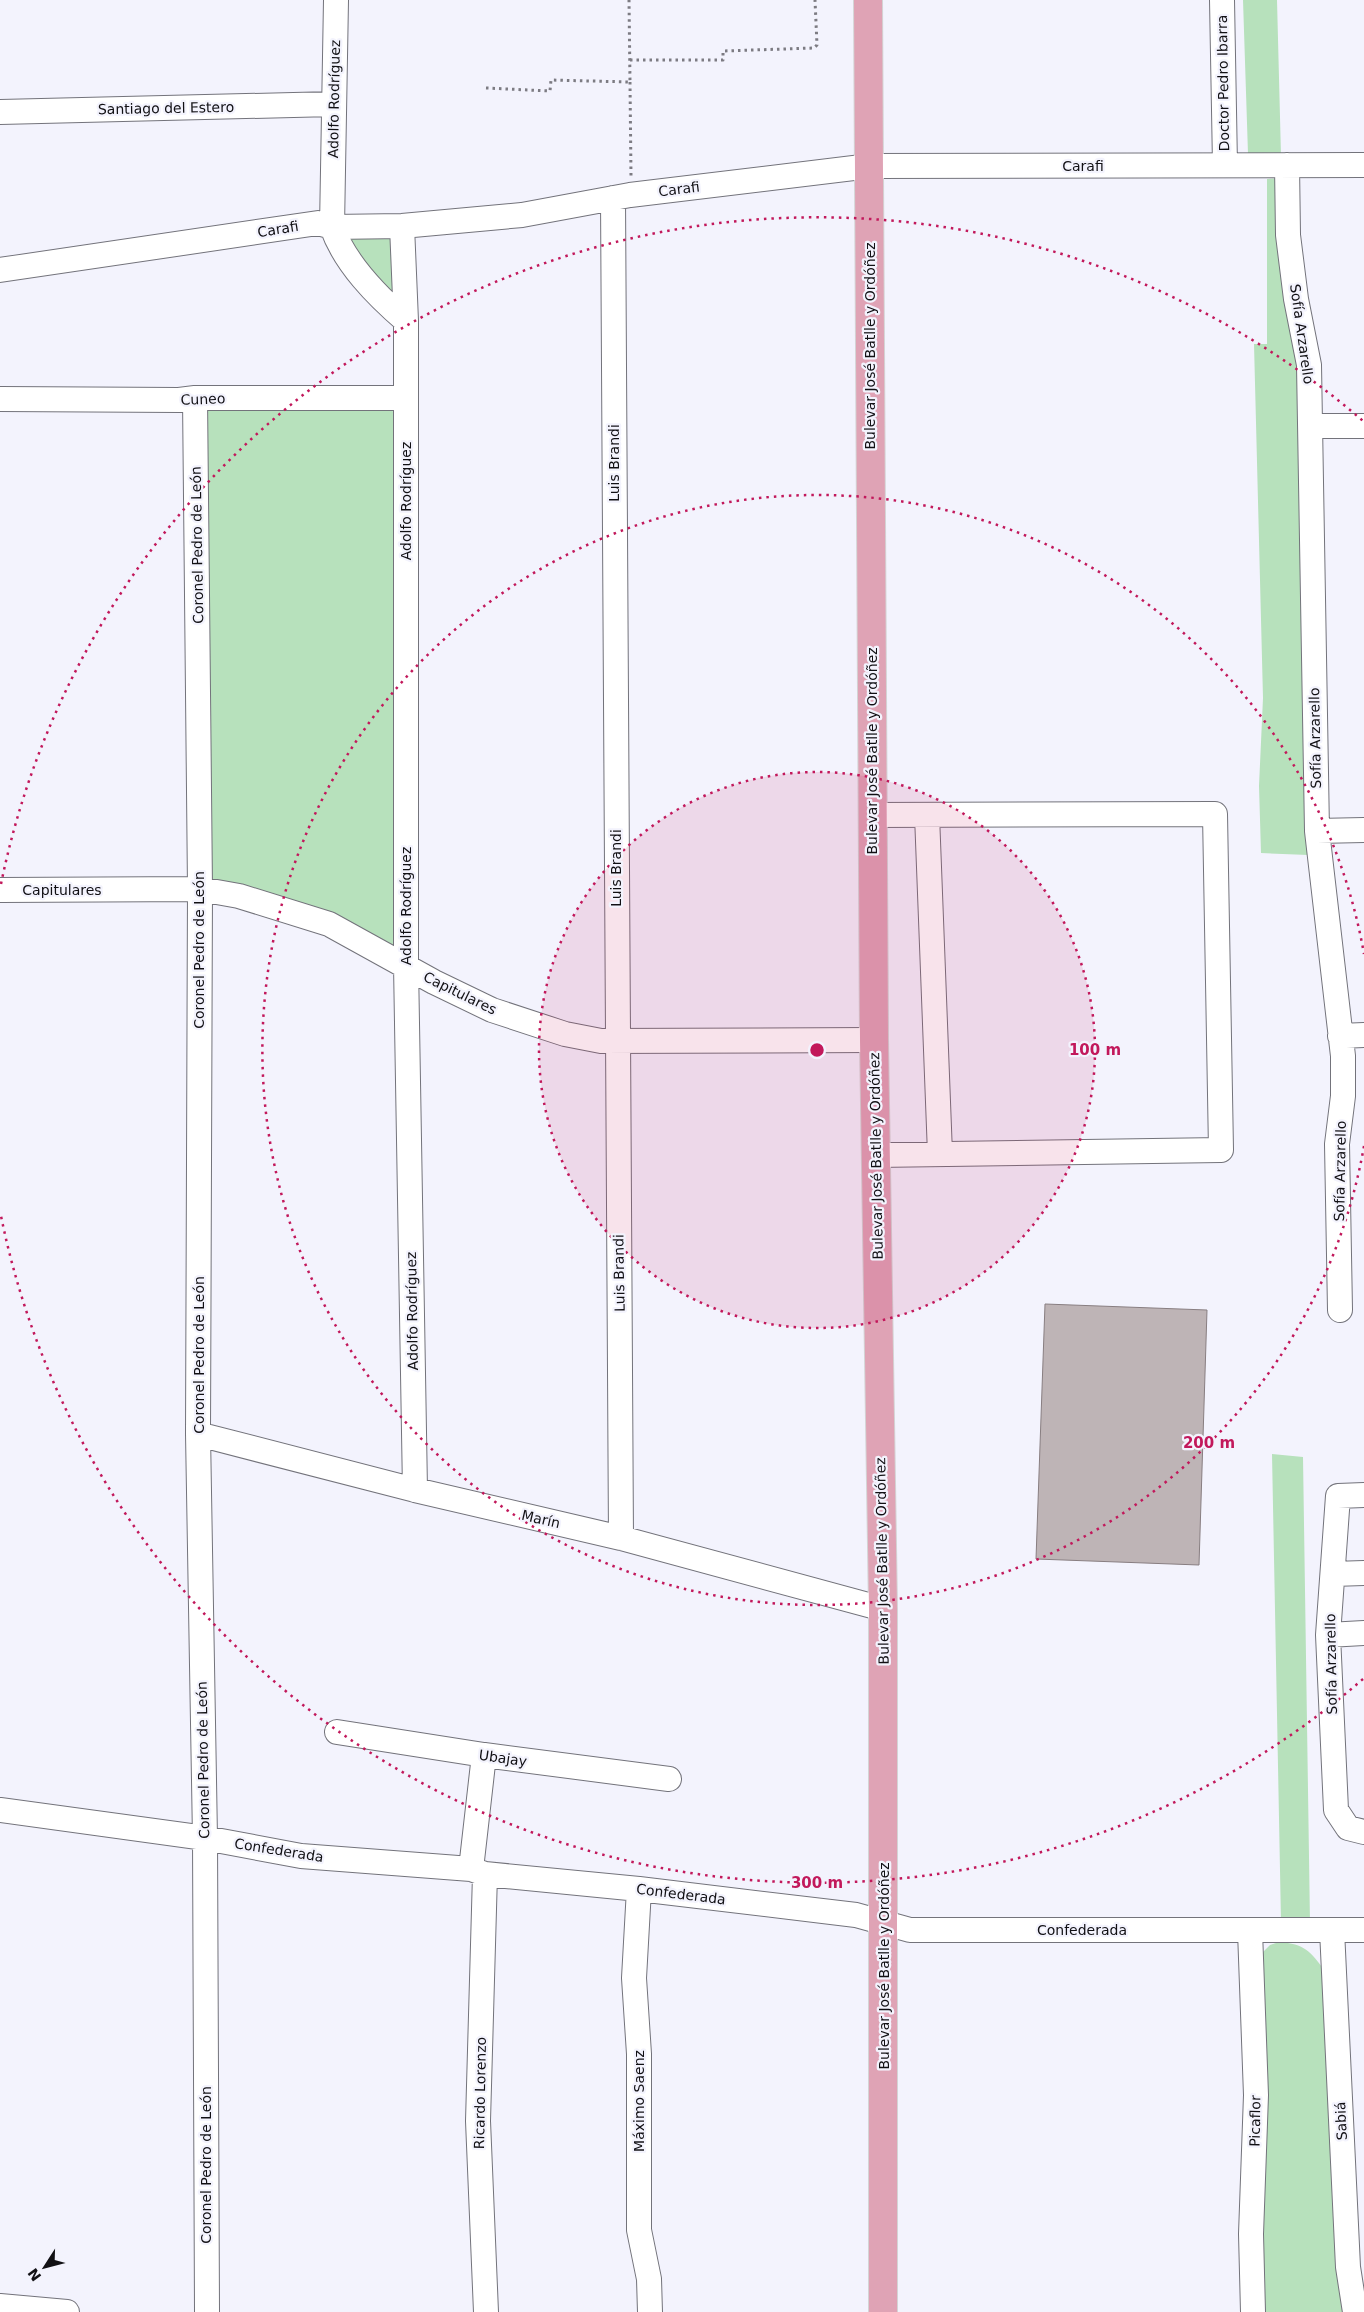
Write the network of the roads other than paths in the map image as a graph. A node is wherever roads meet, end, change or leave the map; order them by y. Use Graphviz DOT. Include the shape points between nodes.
graph roads {
  1 [pos="336,0"];
  2 [pos="868,0"];
  3 [pos="1222,0"];
  4 [pos="333,104"];
  5 [pos="0,112"];
  6 [pos="1287,165"];
  7 [pos="1364,165"];
  8 [pos="870,166"];
  9 [pos="1225,166"];
  10 [pos="622,196"];
  11 [pos="402,226"];
  12 [pos="332,227"];
  13 [pos="0,270"];
  14 [pos="406,321"];
  15 [pos="196,398"];
  16 [pos="406,398"];
  17 [pos="0,399"];
  18 [pos="1310,426"];
  19 [pos="1364,426"];
  20 [pos="872,815"];
  21 [pos="927,815"];
  22 [pos="1364,830"];
  23 [pos="1317,831"];
  24 [pos="0,890"];
  25 [pos="200,890"];
  26 [pos="406,965"];
  27 [pos="1364,1035"];
  28 [pos="1340,1036"];
  29 [pos="874,1040"];
  30 [pos="617,1041"];
  31 [pos="940,1154"];
  32 [pos="876,1155"];
  33 [pos="1340,1310"];
  34 [pos="198,1434"];
  35 [pos="415,1490"];
  36 [pos="1364,1495"];
  37 [pos="622,1538"];
  38 [pos="1364,1573"];
  39 [pos="1333,1574"];
  40 [pos="883,1609"];
  41 [pos="1364,1634"];
  42 [pos="1328,1635"];
  43 [pos="337,1732"];
  44 [pos="484,1755"];
  45 [pos="668,1779"];
  46 [pos="0,1810"];
  47 [pos="1356,1830"];
  48 [pos="205,1838"];
  49 [pos="478,1872"];
  50 [pos="639,1889"];
  51 [pos="884,1923"];
  52 [pos="1332,1930"];
  53 [pos="1364,1930"];
  54 [pos="1250,1931"];
  55 [pos="0,2306"];
  56 [pos="67,2312"];
  57 [pos="207,2312"];
  58 [pos="486,2312"];
  59 [pos="650,2312"];
  60 [pos="883,2312"];
  61 [pos="1253,2312"];
  62 [pos="1355,2312"];
  1 -- 4 [label="street, Adolfo Rodríguez"];
  2 -- 8 [label="main road, Bulevar José Batlle y Ordóñez"];
  3 -- 9 [label="street, Doctor Pedro Ibarra"];
  4 -- 5 [label="street, Santiago del Estero"];
  4 -- 12 [label="street, Adolfo Rodríguez"];
  6 -- 7 [label="street, Carafi"];
  6 -- 9 [label="street, Carafi"];
  6 -- 18 [label="street, Sofía Arzarello" via="1288,234 1309,365"];
  8 -- 9 [label="street, Carafi"];
  8 -- 10 [label="street, Carafi"];
  8 -- 20 [label="main road, Bulevar José Batlle y Ordóñez"];
  10 -- 11 [label="street, Carafi" via="522,215"];
  10 -- 30 [label="street, Luis Brandi"];
  11 -- 12 [label="street, Carafi"];
  11 -- 14 [label="street, Adolfo Rodríguez"];
  12 -- 13 [label="street, Carafi" via="318,222"];
  12 -- 14 [label="street, Adolfo Rodríguez" via="347,258 387,305"];
  14 -- 16 [label="street, Adolfo Rodríguez"];
  15 -- 16 [label="street, Cuneo"];
  15 -- 17 [label="street, Cuneo"];
  15 -- 25 [label="street, Coronel Pedro de León"];
  16 -- 26 [label="street, Adolfo Rodríguez"];
  18 -- 19 [label="street"];
  18 -- 23 [label="street, Sofía Arzarello"];
  20 -- 21 [label="street"];
  20 -- 29 [label="main road, Bulevar José Batlle y Ordóñez"];
  21 -- 31 [label="street"];
  21 -- 31 [label="street" via="1215,814 1221,1150"];
  22 -- 23 [label="street"];
  23 -- 28 [label="street, Sofía Arzarello"];
  24 -- 25 [label="street, Capitulares"];
  25 -- 26 [label="street, Capitulares" via="239,896 311,917"];
  25 -- 34 [label="street, Coronel Pedro de León"];
  26 -- 30 [label="street, Capitulares" via="492,1010 565,1034"];
  26 -- 35 [label="street, Adolfo Rodríguez"];
  27 -- 28 [label="street"];
  28 -- 33 [label="street, Sofía Arzarello" via="1343,1076 1337,1144"];
  29 -- 30 [label="street, Capitulares"];
  29 -- 32 [label="main road, Bulevar José Batlle y Ordóñez"];
  30 -- 37 [label="street, Luis Brandi"];
  31 -- 32 [label="street"];
  32 -- 40 [label="main road, Bulevar José Batlle y Ordóñez"];
  34 -- 35 [label="street, Marín"];
  34 -- 48 [label="street, Coronel Pedro de León"];
  35 -- 37 [label="street, Marín"];
  36 -- 39 [label="street, Sofía Arzarello" via="1338,1496"];
  37 -- 40 [label="street, Marín"];
  38 -- 39 [label="street"];
  39 -- 42 [label="street, Sofía Arzarello"];
  40 -- 51 [label="main road, Bulevar José Batlle y Ordóñez"];
  41 -- 42 [label="street"];
  42 -- 47 [label="street, Sofía Arzarello" via="1336,1810"];
  43 -- 44 [label="street, Ubajay"];
  44 -- 45 [label="street, Ubajay"];
  44 -- 49 [label="street, Ricardo Lorenzo"];
  46 -- 48 [label="street, Confederada"];
  48 -- 49 [label="street, Confederada" via="300,1856"];
  48 -- 57 [label="street, Coronel Pedro de León"];
  49 -- 50 [label="street, Confederada"];
  49 -- 58 [label="street, Ricardo Lorenzo" via="478,2121"];
  50 -- 51 [label="street, Confederada" via="856,1915"];
  50 -- 59 [label="street, Máximo Saenz" via="634,1978 639,2054 639,2230 649,2279"];
  51 -- 54 [label="street, Confederada" via="910,1930"];
  51 -- 60 [label="main road, Bulevar José Batlle y Ordóñez"];
  52 -- 53 [label="street, Confederada"];
  52 -- 54 [label="street, Confederada"];
  52 -- 62 [label="street, Sabiá" via="1348,2267"];
  54 -- 61 [label="street, Picaflor" via="1256,2095"];
  55 -- 56 [label="street"];
}
